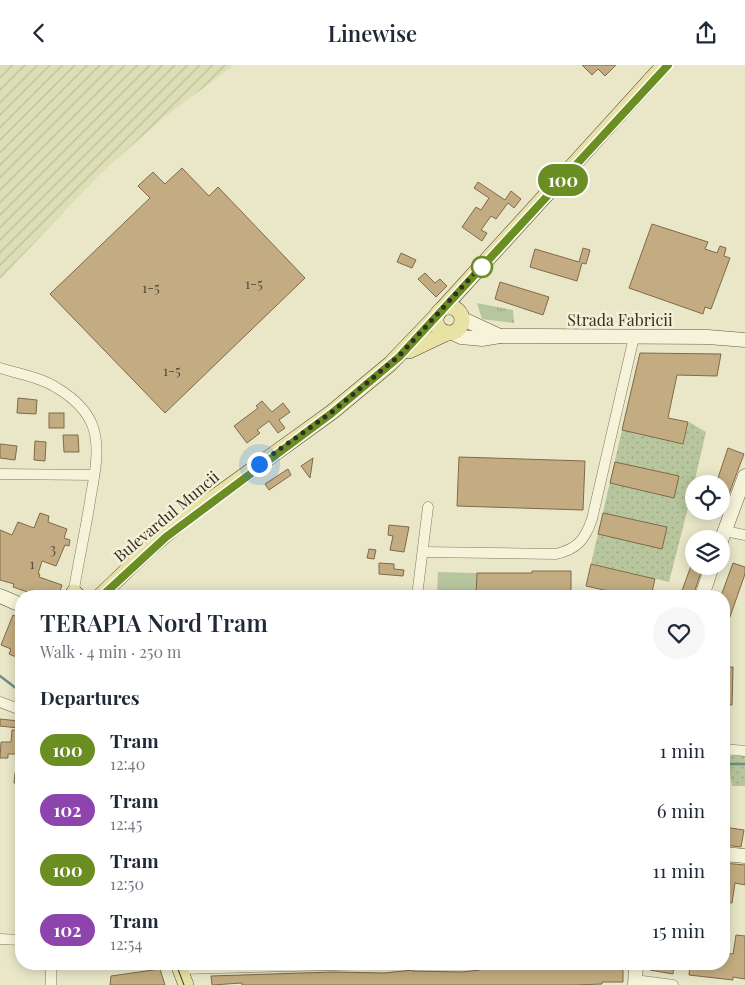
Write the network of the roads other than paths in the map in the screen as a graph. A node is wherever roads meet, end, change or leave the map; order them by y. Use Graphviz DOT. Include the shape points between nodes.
graph roads {
  1 [pos="664,65"];
  2 [pos="472,277"];
  3 [pos="440,311"];
  4 [pos="463,317"];
  5 [pos="450,333"];
  6 [pos="500,336"];
  7 [pos="634,337"];
  8 [pos="743,339"];
  9 [pos="399,356"];
  10 [pos="0,368"];
  11 [pos="0,474"];
  12 [pos="94,475"];
  13 [pos="745,476"];
  14 [pos="428,507"];
  15 [pos="725,530"];
  16 [pos="745,535"];
  17 [pos="730,536"];
  18 [pos="423,552"];
  19 [pos="709,575"];
  20 [pos="76,590"];
  21 [pos="106,590"];
  22 [pos="419,590"];
  23 [pos="704,590"];
  24 [pos="0,596"];
  25 [pos="15,602"];
  26 [pos="0,701"];
  27 [pos="15,707"];
  28 [pos="730,750"];
  29 [pos="745,751"];
  30 [pos="730,855"];
  31 [pos="745,856"];
  32 [pos="0,939"];
  33 [pos="15,940"];
  34 [pos="51,970"];
  35 [pos="180,970"];
  36 [pos="636,970"];
  37 [pos="635,983"];
  38 [pos="51,985"];
  39 [pos="186,985"];
  40 [pos="673,985"];
  1 -- 2 [label="main road, Bulevardul Muncii"];
  2 -- 3 [label="main road, Bulevardul Muncii"];
  2 -- 4 [label="main road, Bulevardul Muncii"];
  3 -- 4 [label="main road" via="456,308"];
  3 -- 5 [label="main road" via="436,319 438,327"];
  3 -- 9 [label="main road, Bulevardul Muncii"];
  4 -- 5 [label="main road" via="460,329"];
  4 -- 6 [label="main road, Strada Fabricii"];
  5 -- 6 [label="main road, Strada Fabricii" via="482,339"];
  5 -- 9 [label="main road, Bulevardul Muncii"];
  6 -- 7 [label="main road, Strada Fabricii"];
  7 -- 8 [label="main road, Strada Fabricii"];
  7 -- 18 [label="street" via="592,519 581,541 556,554"];
  9 -- 21 [label="main road, Bulevardul Muncii" via="332,412 188,516"];
  10 -- 12 [label="street" via="56,387 87,413 96,442"];
  11 -- 12 [label="street"];
  12 -- 20 [label="street"];
  13 -- 15 [label="main road"];
  14 -- 18 [label="street"];
  16 -- 17 [label="street"];
  18 -- 22 [label="street"];
  19 -- 23 [label="main road"];
  24 -- 25 [label="main road"];
  26 -- 27 [label="street"];
  28 -- 29 [label="street"];
  30 -- 31 [label="main road"];
  32 -- 33 [label="street"];
  34 -- 38 [label="street"];
  35 -- 39 [label="main road"];
  36 -- 37 [label="main road"];
  37 -- 40 [label="street"];
}
